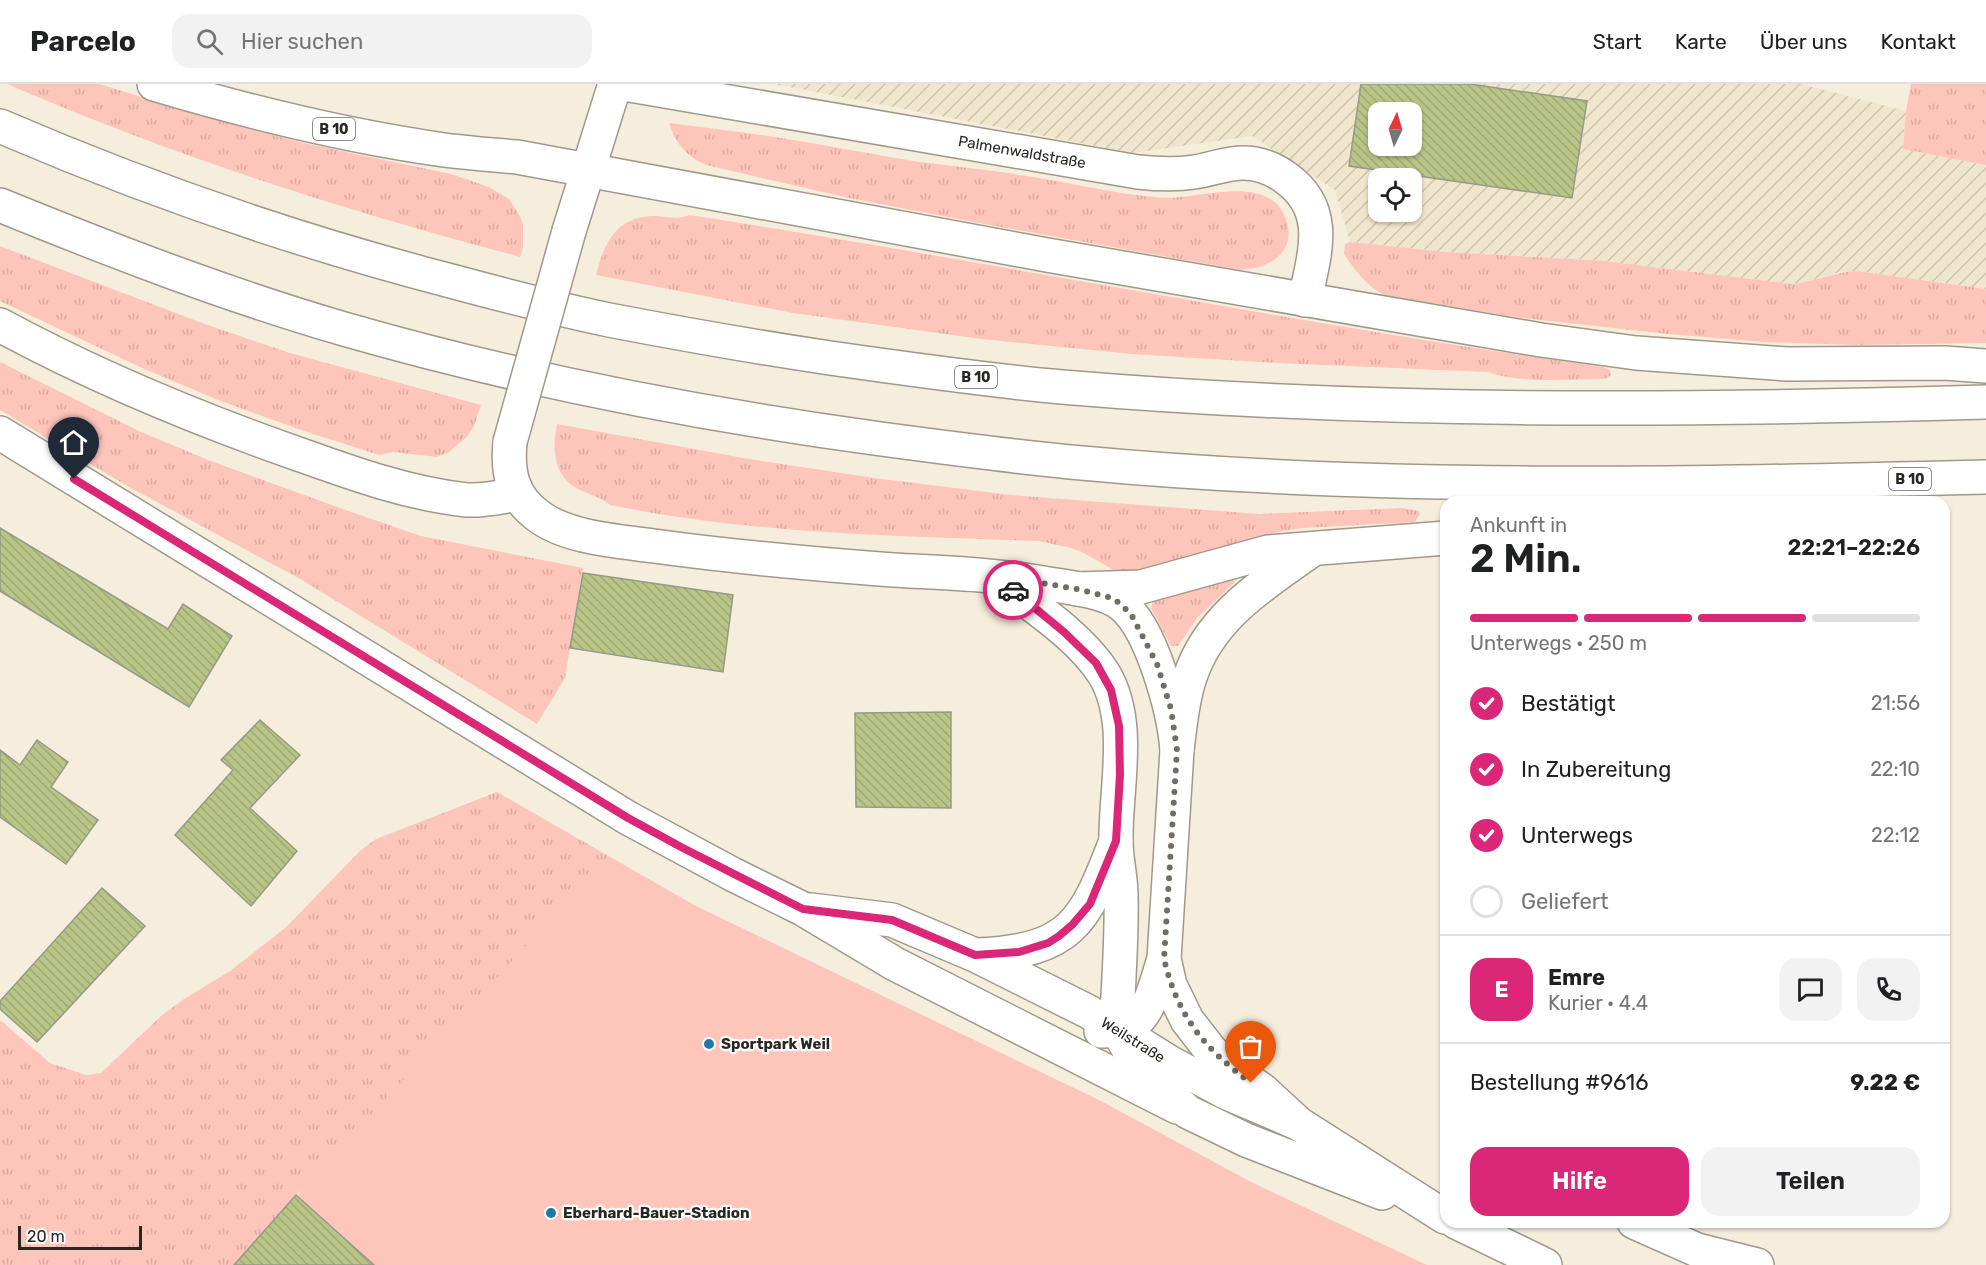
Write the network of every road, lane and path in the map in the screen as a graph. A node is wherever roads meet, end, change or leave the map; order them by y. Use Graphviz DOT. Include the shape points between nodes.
graph roads {
  1 [pos="154,84"];
  2 [pos="615,84"];
  3 [pos="624,84"];
  4 [pos="0,126"];
  5 [pos="587,170"];
  6 [pos="0,205"];
  7 [pos="1305,300"];
  8 [pos="0,325"];
  9 [pos="1986,366"];
  10 [pos="1986,402"];
  11 [pos="0,433"];
  12 [pos="1986,477"];
  13 [pos="1833,481"];
  14 [pos="517,494"];
  15 [pos="1786,496"];
  16 [pos="1440,538"];
  17 [pos="1315,548"];
  18 [pos="994,575"];
  19 [pos="1077,589"];
  20 [pos="1177,750"];
  21 [pos="1116,841"];
  22 [pos="803,909"];
  23 [pos="975,955"];
  24 [pos="1164,959"];
  25 [pos="1025,1030"];
  26 [pos="1118,1030"];
  27 [pos="1188,1112"];
  28 [pos="1299,1124"];
  29 [pos="1440,1213"];
  30 [pos="1440,1215"];
  31 [pos="1468,1228"];
  32 [pos="1648,1228"];
  33 [pos="1545,1265"];
  34 [pos="1757,1265"];
  1 -- 5 [label="main road, B 10" via="339,130 444,150 517,157"];
  2 -- 5 [label="main road"];
  3 -- 7 [label="main road, Palmenwaldstraße" via="1138,172 1178,174 1228,165 1273,169 1296,185 1316,221"];
  4 -- 10 [label="main road, B 10" via="144,184 380,263 606,319 908,369 1068,387 1383,406 1600,409"];
  5 -- 7 [label="main road"];
  5 -- 14 [label="main road, bridge" via="510,442 509,469"];
  6 -- 13 [label="main road, B 10" via="201,283 342,328 584,389 676,408 827,431 1080,463 1213,473 1472,481"];
  7 -- 9 [label="main road" via="1636,353 1787,364"];
  8 -- 14 [label="main road" via="155,399 342,469 452,498 487,499"];
  11 -- 22 [label="main road, Weilstraße" via="628,818"];
  12 -- 13 [label="main road, B 10"];
  13 -- 15 [label="main road"];
  14 -- 18 [label="main road" via="550,524 612,540 765,560"];
  16 -- 17 [label="main road"];
  17 -- 19 [label="main road" via="1251,556 1141,587"];
  17 -- 20 [label="main road" via="1237,606 1200,651 1186,691"];
  18 -- 19 [label="main road"];
  18 -- 21 [label="main road" via="1084,651 1111,690 1120,748"];
  19 -- 20 [label="main road" via="1112,598 1140,628 1157,664 1171,709"];
  20 -- 24 [label="main road"];
  21 -- 23 [label="main road" via="1090,904 1059,936 1019,952"];
  21 -- 26 [label="main road" via="1121,900"];
  22 -- 23 [label="main road, Weilstraße" via="892,920"];
  22 -- 25 [label="main road, Weilstraße" via="878,955"];
  23 -- 26 [label="main road, Weilstraße"];
  24 -- 26 [label="main road" via="1147,1006 1134,1023"];
  24 -- 28 [label="main road" via="1175,997 1200,1037 1226,1065 1262,1090"];
  25 -- 26 [label="main road"];
  25 -- 27 [label="main road, Weilstraße"];
  26 -- 27 [label="main road" via="1157,1086"];
  26 -- 28 [label="main road, Weilstraße" via="1225,1092"];
  27 -- 30 [label="main road, Weilstraße" via="1246,1140"];
  28 -- 29 [label="main road, Weilstraße"];
  31 -- 33 [label="main road, Weilstraße"];
  32 -- 34 [label="main road" via="1697,1250"];
}
